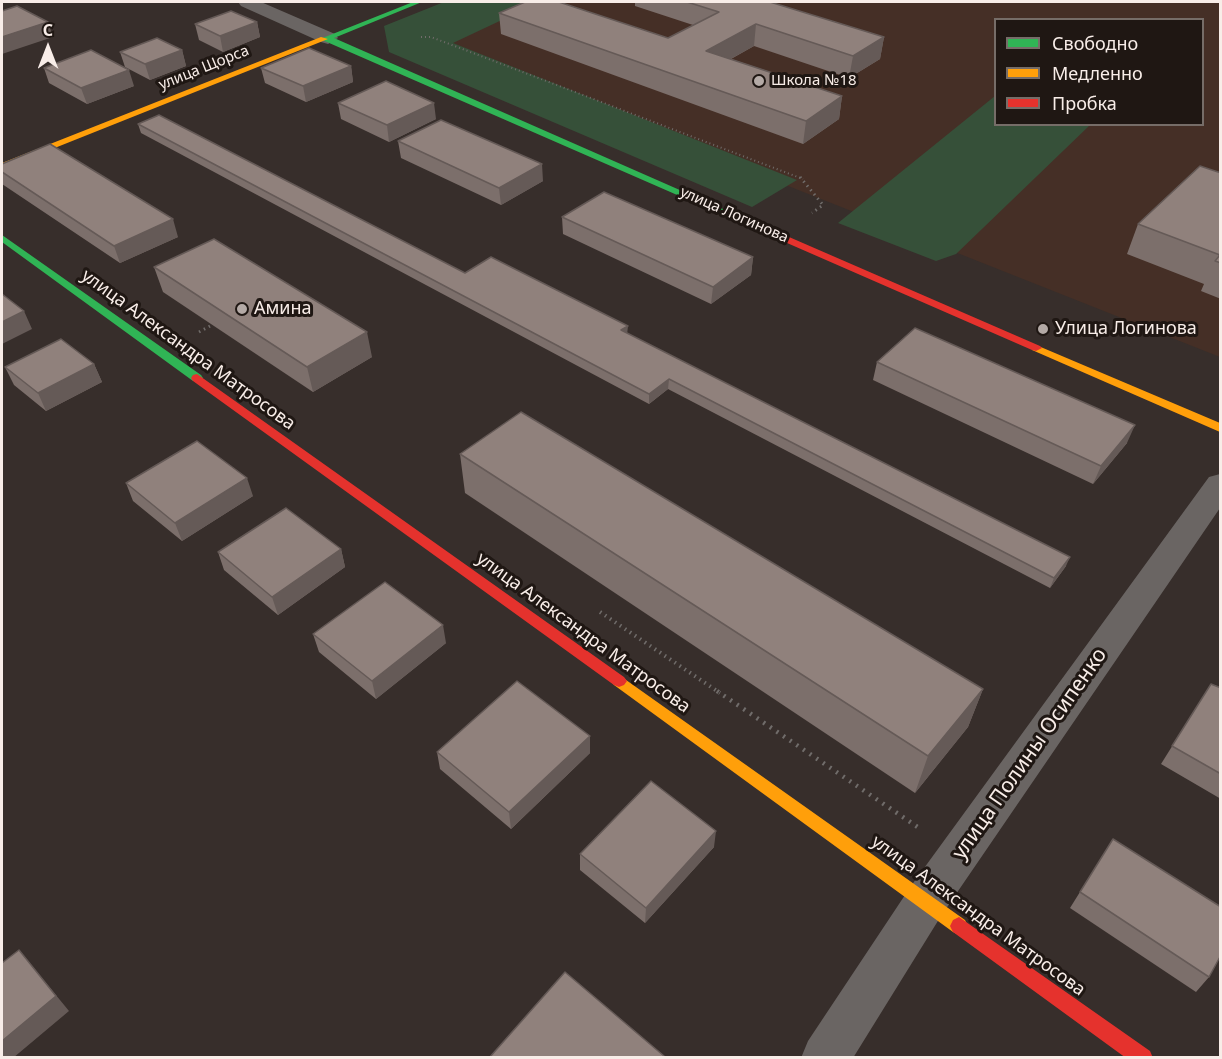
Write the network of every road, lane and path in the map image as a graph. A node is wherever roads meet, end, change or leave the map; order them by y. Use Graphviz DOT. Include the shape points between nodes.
graph roads {
  1 [pos="247,2"];
  2 [pos="418,2"];
  3 [pos="365,23"];
  4 [pos="328,38"];
  5 [pos="2,166"];
  6 [pos="779,235"];
  7 [pos="2,238"];
  8 [pos="212,325"];
  9 [pos="193,335"];
  10 [pos="1221,428"];
  11 [pos="1221,485"];
  12 [pos="926,901"];
  13 [pos="825,1058"];
  14 [pos="1143,1058"];
  1 -- 4 [label="street, улица Логинова"];
  2 -- 3 [label="street, улица Щорса"];
  3 -- 4 [label="street, улица Щорса"];
  3 -- 6 [label="path" via="399,37 431,37 803,178 823,205"];
  4 -- 5 [label="street, улица Щорса"];
  4 -- 6 [label="street, улица Логинова"];
  6 -- 10 [label="street, улица Логинова"];
  7 -- 12 [label="street, улица Александра Матросова"];
  8 -- 9 [label="path"];
  11 -- 12 [label="street, улица Полины Осипенко"];
  12 -- 13 [label="street, улица Полины Осипенко"];
  12 -- 14 [label="street, улица Александра Матросова"];
}
